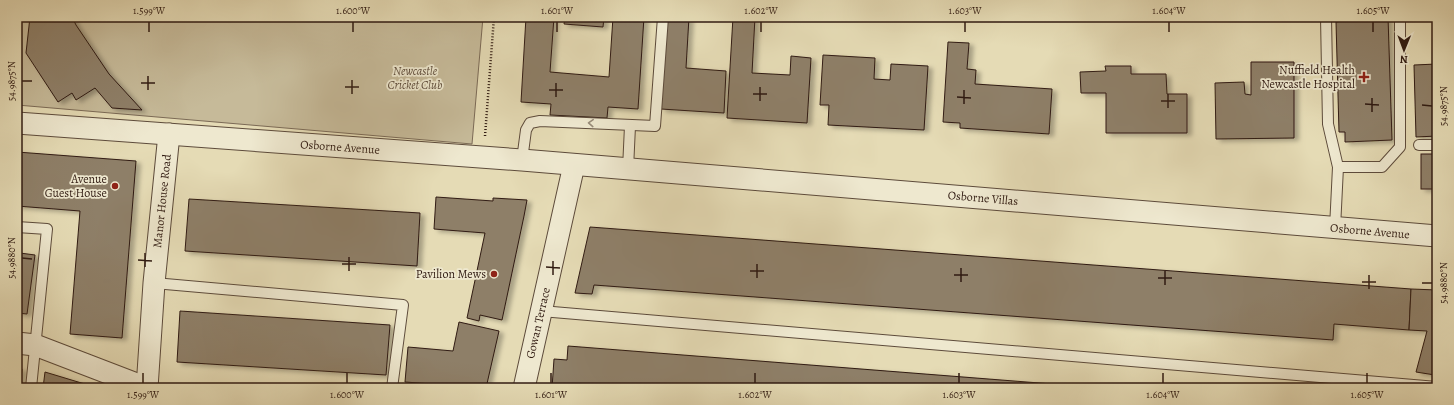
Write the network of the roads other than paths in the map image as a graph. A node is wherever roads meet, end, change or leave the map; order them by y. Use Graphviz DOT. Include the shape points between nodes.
graph roads {
  1 [pos="663,17"];
  2 [pos="1326,17"];
  3 [pos="1400,17"];
  4 [pos="17,123"];
  5 [pos="630,126"];
  6 [pos="169,134"];
  7 [pos="1419,145"];
  8 [pos="1437,145"];
  9 [pos="522,160"];
  10 [pos="574,165"];
  11 [pos="1338,167"];
  12 [pos="628,169"];
  13 [pos="664,172"];
  14 [pos="1302,225"];
  15 [pos="17,226"];
  16 [pos="1335,228"];
  17 [pos="1437,236"];
  18 [pos="154,283"];
  19 [pos="541,311"];
  20 [pos="26,344"];
  21 [pos="1437,387"];
  22 [pos="31,388"];
  23 [pos="147,388"];
  24 [pos="392,388"];
  25 [pos="524,388"];
  1 -- 5 [label="lane" via="655,126"];
  2 -- 11 [label="lane" via="1328,124"];
  3 -- 11 [label="lane" via="1400,147 1382,167"];
  4 -- 6 [label="street, Osborne Avenue"];
  5 -- 9 [label="lane, one-way" via="540,120 530,123 526,130"];
  5 -- 12 [label="lane"];
  6 -- 9 [label="street, Osborne Avenue"];
  6 -- 18 [label="street, Manor House Road"];
  7 -- 8 [label="lane"];
  9 -- 10 [label="street, Osborne Avenue"];
  10 -- 12 [label="street, Osborne Avenue"];
  10 -- 19 [label="street, Gowan Terrace"];
  11 -- 16 [label="lane"];
  12 -- 13 [label="street, Osborne Avenue"];
  13 -- 14 [label="street, Osborne Villas"];
  14 -- 16 [label="street, Osborne Avenue"];
  15 -- 20 [label="lane" via="47,229"];
  16 -- 17 [label="street, Osborne Avenue"];
  18 -- 23 [label="street, Manor House Road"];
  18 -- 24 [label="lane" via="403,305"];
  19 -- 21 [label="lane"];
  19 -- 25 [label="street, Gowan Terrace"];
  20 -- 22 [label="lane"];
  20 -- 23 [label="street"];
}
